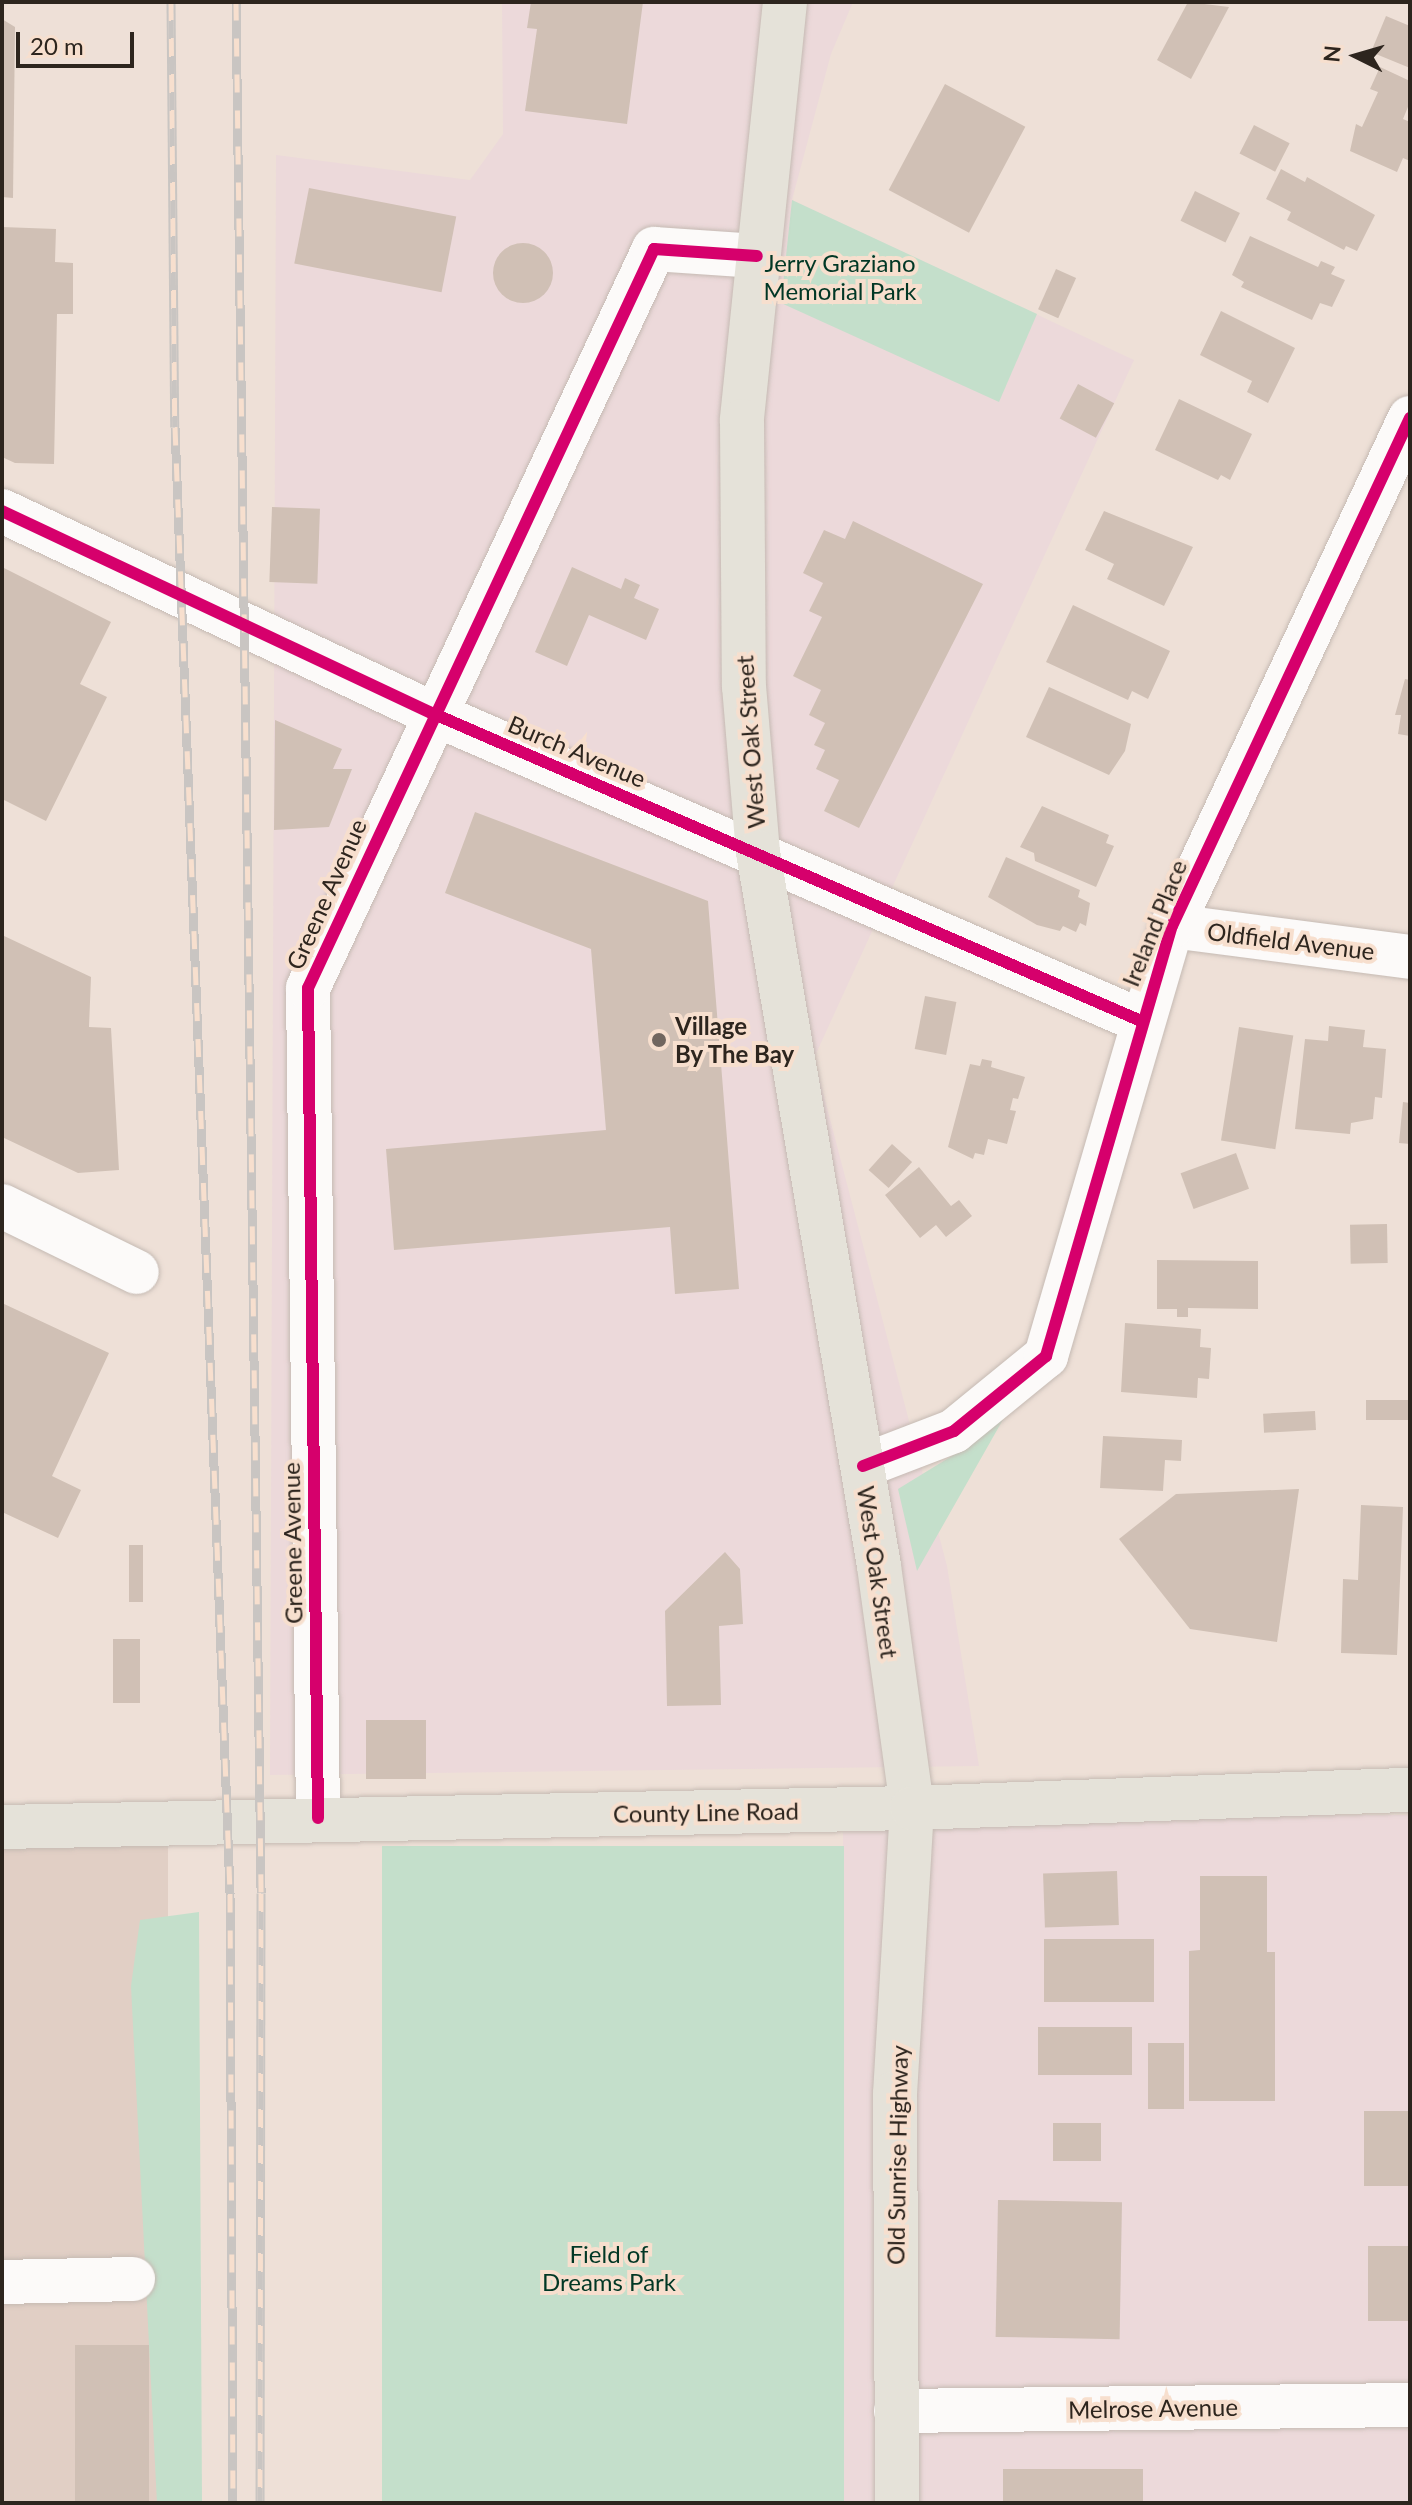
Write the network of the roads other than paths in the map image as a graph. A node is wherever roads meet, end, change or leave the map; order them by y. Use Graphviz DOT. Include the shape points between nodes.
graph roads {
  1 [pos="785,2"];
  2 [pos="757,256"];
  3 [pos="1410,418"];
  4 [pos="2,511"];
  5 [pos="432,713"];
  6 [pos="758,852"];
  7 [pos="1172,926"];
  8 [pos="1410,957"];
  9 [pos="1141,1021"];
  10 [pos="2,1206"];
  11 [pos="137,1272"];
  12 [pos="863,1466"];
  13 [pos="1410,1790"];
  14 [pos="912,1808"];
  15 [pos="318,1818"];
  16 [pos="2,1827"];
  17 [pos="133,2279"];
  18 [pos="2,2282"];
  19 [pos="1410,2405"];
  20 [pos="896,2411"];
  21 [pos="897,2503"];
  1 -- 2 [label="main road, West Oak Street"];
  2 -- 5 [label="street, Greene Avenue" via="654,249"];
  2 -- 6 [label="main road, West Oak Street" via="742,421 744,686"];
  3 -- 7 [label="street, Ireland Place"];
  4 -- 5 [label="street, Burch Avenue"];
  5 -- 6 [label="street, Burch Avenue"];
  5 -- 15 [label="street, Greene Avenue" via="308,988"];
  6 -- 9 [label="street, Burch Avenue"];
  6 -- 12 [label="main road, West Oak Street"];
  7 -- 8 [label="street, Oldfield Avenue"];
  7 -- 9 [label="street, Ireland Place"];
  9 -- 12 [label="street, Ireland Place" via="1046,1356 954,1431"];
  10 -- 11 [label="street"];
  12 -- 14 [label="main road, West Oak Street"];
  13 -- 14 [label="main road, County Line Road"];
  14 -- 15 [label="main road, County Line Road"];
  14 -- 20 [label="main road, Old Sunrise Highway" via="895,2093"];
  15 -- 16 [label="main road, County Line Road"];
  17 -- 18 [label="street"];
  19 -- 20 [label="street, Melrose Avenue"];
  20 -- 21 [label="main road, Old Sunrise Highway"];
}
